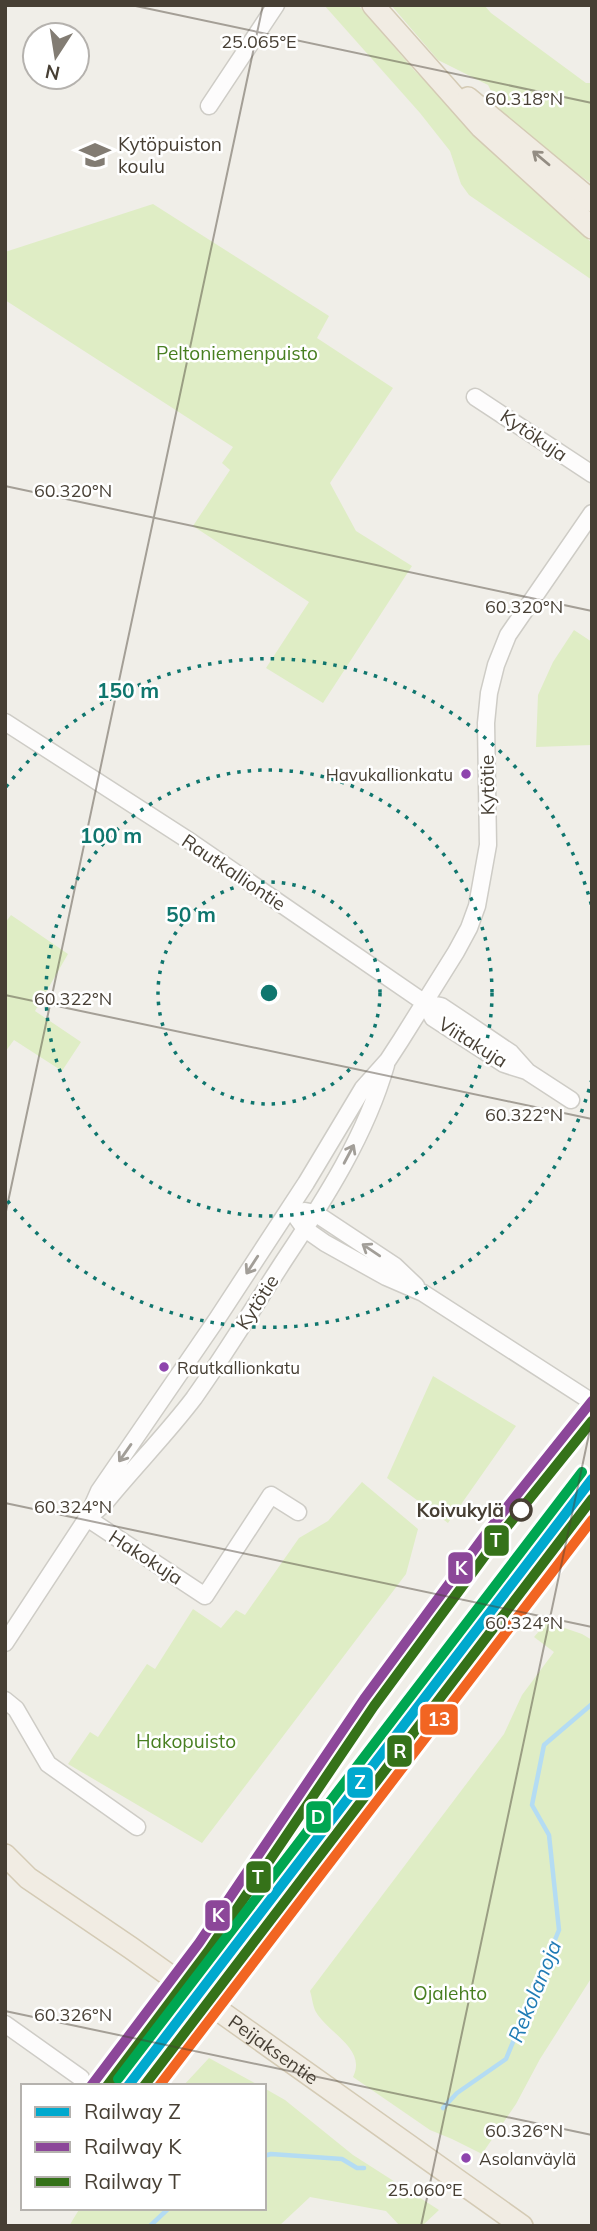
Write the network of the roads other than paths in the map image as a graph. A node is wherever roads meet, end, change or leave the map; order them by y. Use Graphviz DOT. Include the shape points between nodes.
graph roads {
  1 [pos="276,5"];
  2 [pos="373,5"];
  3 [pos="432,72"];
  4 [pos="209,106"];
  5 [pos="592,201"];
  6 [pos="592,228"];
  7 [pos="475,397"];
  8 [pos="592,474"];
  9 [pos="592,513"];
  10 [pos="5,722"];
  11 [pos="425,1003"];
  12 [pos="388,1060"];
  13 [pos="572,1100"];
  14 [pos="290,1208"];
  15 [pos="315,1213"];
  16 [pos="305,1229"];
  17 [pos="423,1293"];
  18 [pos="592,1402"];
  19 [pos="298,1512"];
  20 [pos="87,1518"];
  21 [pos="5,1643"];
  22 [pos="5,1700"];
  23 [pos="137,1827"];
  24 [pos="5,1855"];
  25 [pos="15,1872"];
  26 [pos="5,2024"];
  27 [pos="81,2078"];
  28 [pos="522,2226"];
  1 -- 4 [label="street"];
  2 -- 3 [label="main road"];
  5 -- 3 [label="main road, one-way"];
  3 -- 6 [label="main road" via="481,127"];
  7 -- 8 [label="street, Kytökuja"];
  9 -- 11 [label="street, Kytötie" via="508,635 496,665 486,723 488,845 479,897 463,940"];
  10 -- 11 [label="street, Rautkalliontie" via="191,842"];
  11 -- 12 [label="street, Kytötie"];
  11 -- 13 [label="street, Viitakuja" via="441,1006"];
  12 -- 14 [label="street, Kytötie" via="363,1088"];
  15 -- 12 [label="street, Kytötie, one-way" via="350,1152"];
  14 -- 15 [label="street"];
  14 -- 16 [label="street"];
  14 -- 20 [label="street, Kytötie, one-way" via="94,1498"];
  15 -- 16 [label="street, Kytötie"];
  17 -- 15 [label="street, one-way" via="395,1266"];
  16 -- 17 [label="street" via="386,1277"];
  16 -- 20 [label="street, Kytötie" via="194,1398"];
  17 -- 18 [label="street"];
  19 -- 20 [label="street, Hakokuja" via="271,1495 205,1595"];
  20 -- 21 [label="street, Kytötie"];
  22 -- 23 [label="street" via="16,1709 48,1764"];
  24 -- 25 [label="main road, Peijaksentie"];
  25 -- 28 [label="main road, Peijaksentie" via="131,1948"];
  26 -- 27 [label="street"];
}
